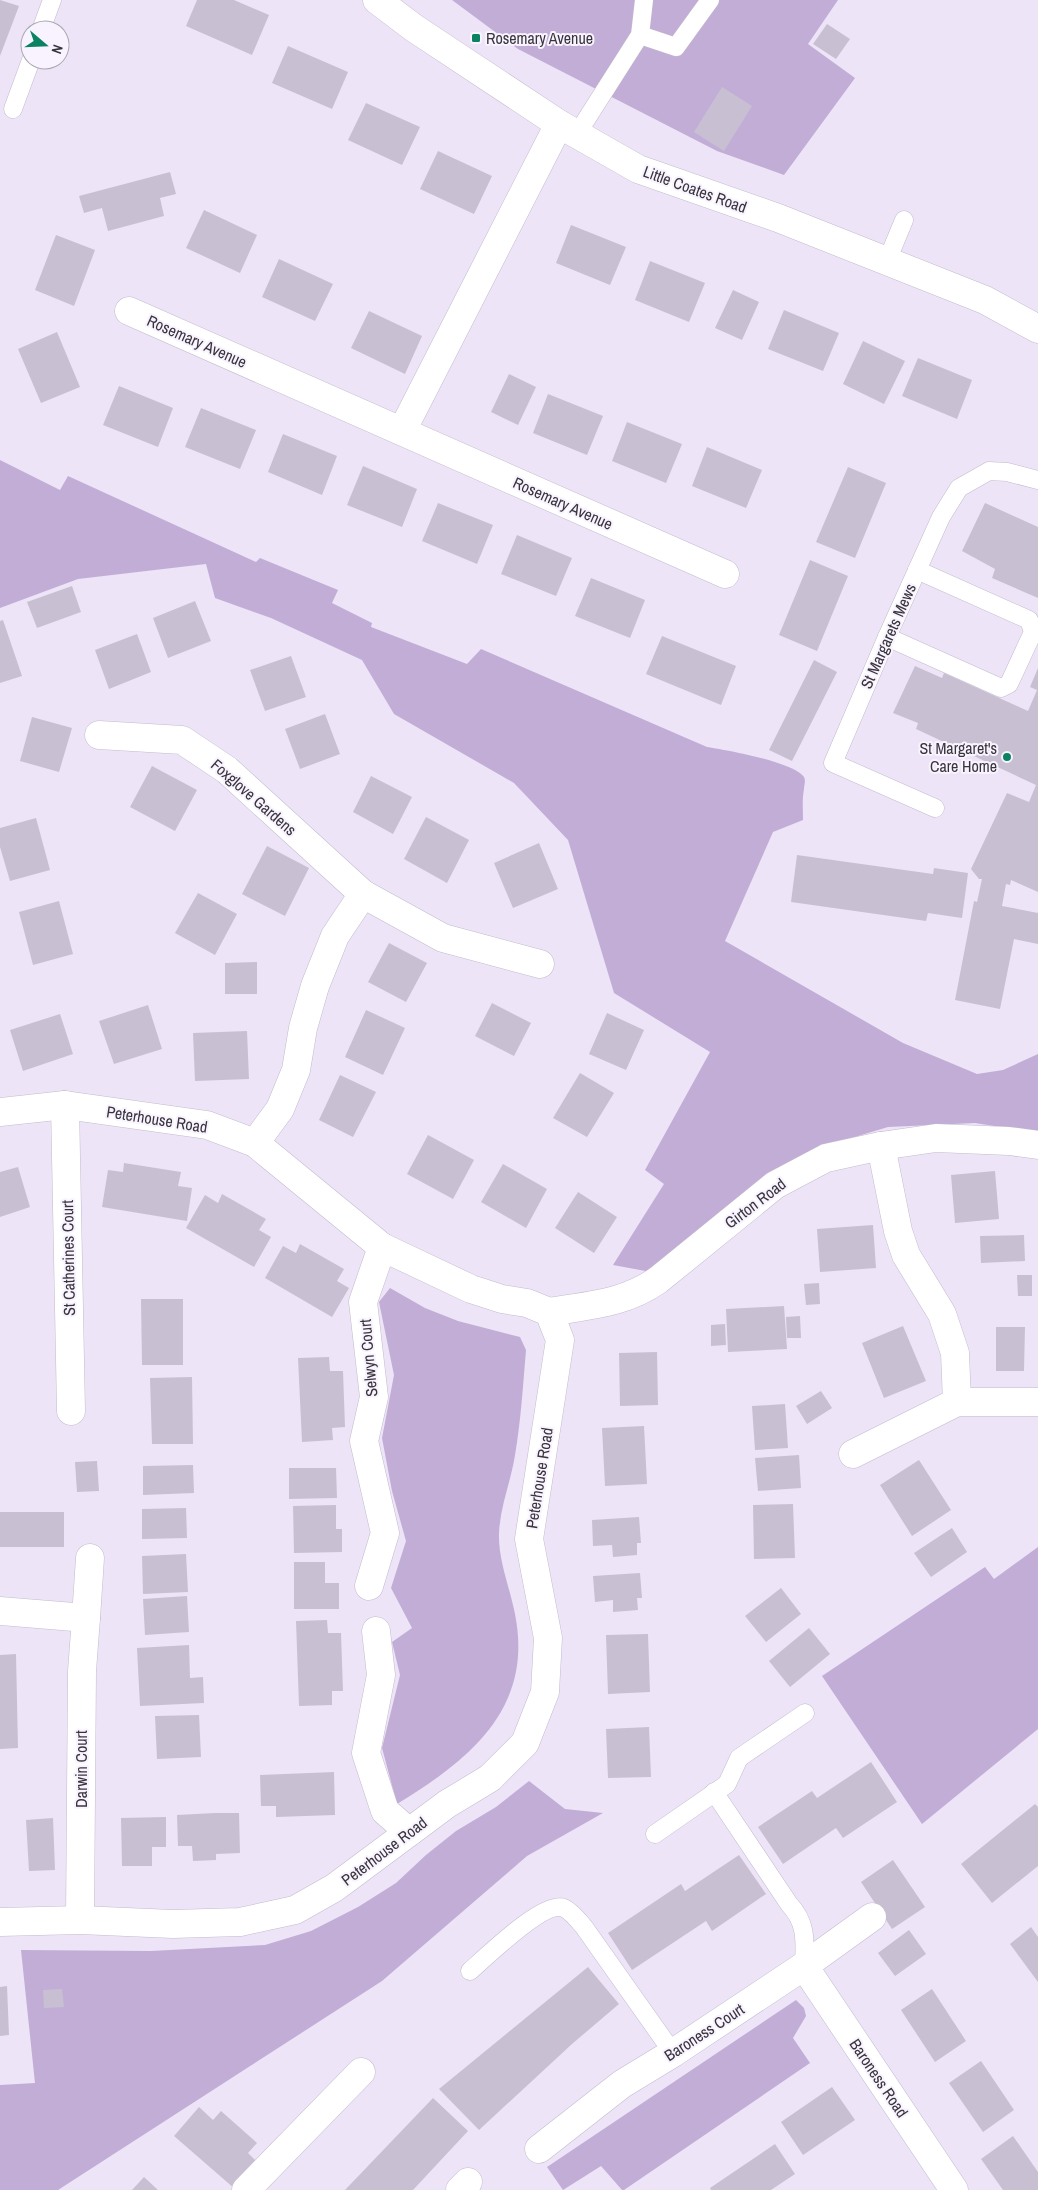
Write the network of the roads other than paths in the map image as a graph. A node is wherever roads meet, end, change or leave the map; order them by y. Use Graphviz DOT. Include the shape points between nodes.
graph roads {
  1 [pos="52,0"];
  2 [pos="377,0"];
  3 [pos="644,0"];
  4 [pos="710,0"];
  5 [pos="45,20"];
  6 [pos="640,35"];
  7 [pos="27,70"];
  8 [pos="13,109"];
  9 [pos="568,129"];
  10 [pos="904,220"];
  11 [pos="887,261"];
  12 [pos="129,311"];
  13 [pos="1038,329"];
  14 [pos="402,431"];
  15 [pos="1038,480"];
  16 [pos="917,570"];
  17 [pos="725,574"];
  18 [pos="887,637"];
  19 [pos="99,735"];
  20 [pos="935,808"];
  21 [pos="363,894"];
  22 [pos="540,964"];
  23 [pos="65,1105"];
  24 [pos="0,1112"];
  25 [pos="255,1144"];
  26 [pos="1038,1145"];
  27 [pos="881,1146"];
  28 [pos="382,1247"];
  29 [pos="549,1312"];
  30 [pos="957,1402"];
  31 [pos="1038,1402"];
  32 [pos="71,1412"];
  33 [pos="853,1454"];
  34 [pos="90,1558"];
  35 [pos="369,1586"];
  36 [pos="0,1611"];
  37 [pos="86,1618"];
  38 [pos="376,1631"];
  39 [pos="805,1713"];
  40 [pos="714,1792"];
  41 [pos="409,1832"];
  42 [pos="655,1834"];
  43 [pos="872,1917"];
  44 [pos="80,1920"];
  45 [pos="0,1922"];
  46 [pos="804,1966"];
  47 [pos="470,1971"];
  48 [pos="672,2053"];
  49 [pos="362,2072"];
  50 [pos="539,2149"];
  51 [pos="246,2190"];
  52 [pos="954,2190"];
  1 -- 5 [label="lane"];
  2 -- 9 [label="street, Little Coates Road"];
  3 -- 6 [label="lane"];
  4 -- 6 [label="lane" via="676,48"];
  6 -- 9 [label="lane"];
  7 -- 8 [label="lane"];
  9 -- 11 [label="street, Little Coates Road" via="638,169 778,218"];
  9 -- 14 [label="street"];
  10 -- 11 [label="lane"];
  11 -- 13 [label="street, Little Coates Road" via="985,300"];
  12 -- 14 [label="street, Rosemary Avenue"];
  14 -- 17 [label="street, Rosemary Avenue"];
  15 -- 16 [label="lane, St Margarets Mews" via="989,471 959,488 941,517"];
  16 -- 18 [label="lane, St Margarets Mews"];
  16 -- 18 [label="lane" via="1029,620 1033,632 1009,684 1000,688"];
  18 -- 20 [label="lane, St Margarets Mews" via="833,763"];
  19 -- 21 [label="street, Foxglove Gardens" via="182,740 227,770"];
  21 -- 22 [label="street, Foxglove Gardens" via="442,938"];
  21 -- 25 [label="street" via="335,936 315,986 296,1070 280,1109"];
  23 -- 24 [label="street, Peterhouse Road"];
  23 -- 25 [label="street, Peterhouse Road" via="207,1125"];
  23 -- 32 [label="street, St Catherines Court"];
  25 -- 28 [label="street, Peterhouse Road"];
  26 -- 27 [label="street, Girton Road" via="936,1138"];
  27 -- 29 [label="street, Girton Road" via="826,1158 775,1185 640,1293"];
  27 -- 30 [label="street" via="906,1255 942,1314 955,1353"];
  28 -- 29 [label="street, Peterhouse Road" via="471,1289"];
  28 -- 35 [label="street, Selwyn Court" via="363,1302 374,1397 364,1441 385,1533"];
  29 -- 41 [label="street, Peterhouse Road" via="560,1340 529,1539 548,1638 545,1692 525,1743 490,1778"];
  30 -- 31 [label="street"];
  30 -- 33 [label="street"];
  34 -- 37 [label="street, Darwin Court"];
  36 -- 37 [label="street"];
  37 -- 44 [label="street, Darwin Court" via="82,1671"];
  38 -- 41 [label="street" via="381,1675 366,1753 385,1811"];
  39 -- 40 [label="lane" via="739,1758 727,1784"];
  40 -- 42 [label="lane"];
  40 -- 46 [label="lane" via="798,1914 806,1937"];
  41 -- 44 [label="street, Peterhouse Road" via="334,1888 295,1910 240,1922 173,1924"];
  43 -- 46 [label="street, Baroness Court"];
  44 -- 45 [label="street, Peterhouse Road"];
  46 -- 48 [label="street, Baroness Court"];
  46 -- 52 [label="street, Baroness Road"];
  47 -- 48 [label="lane" via="531,1919 548,1908 563,1907 584,1927"];
  48 -- 50 [label="street, Baroness Court" via="622,2084"];
  49 -- 51 [label="street"];
}
